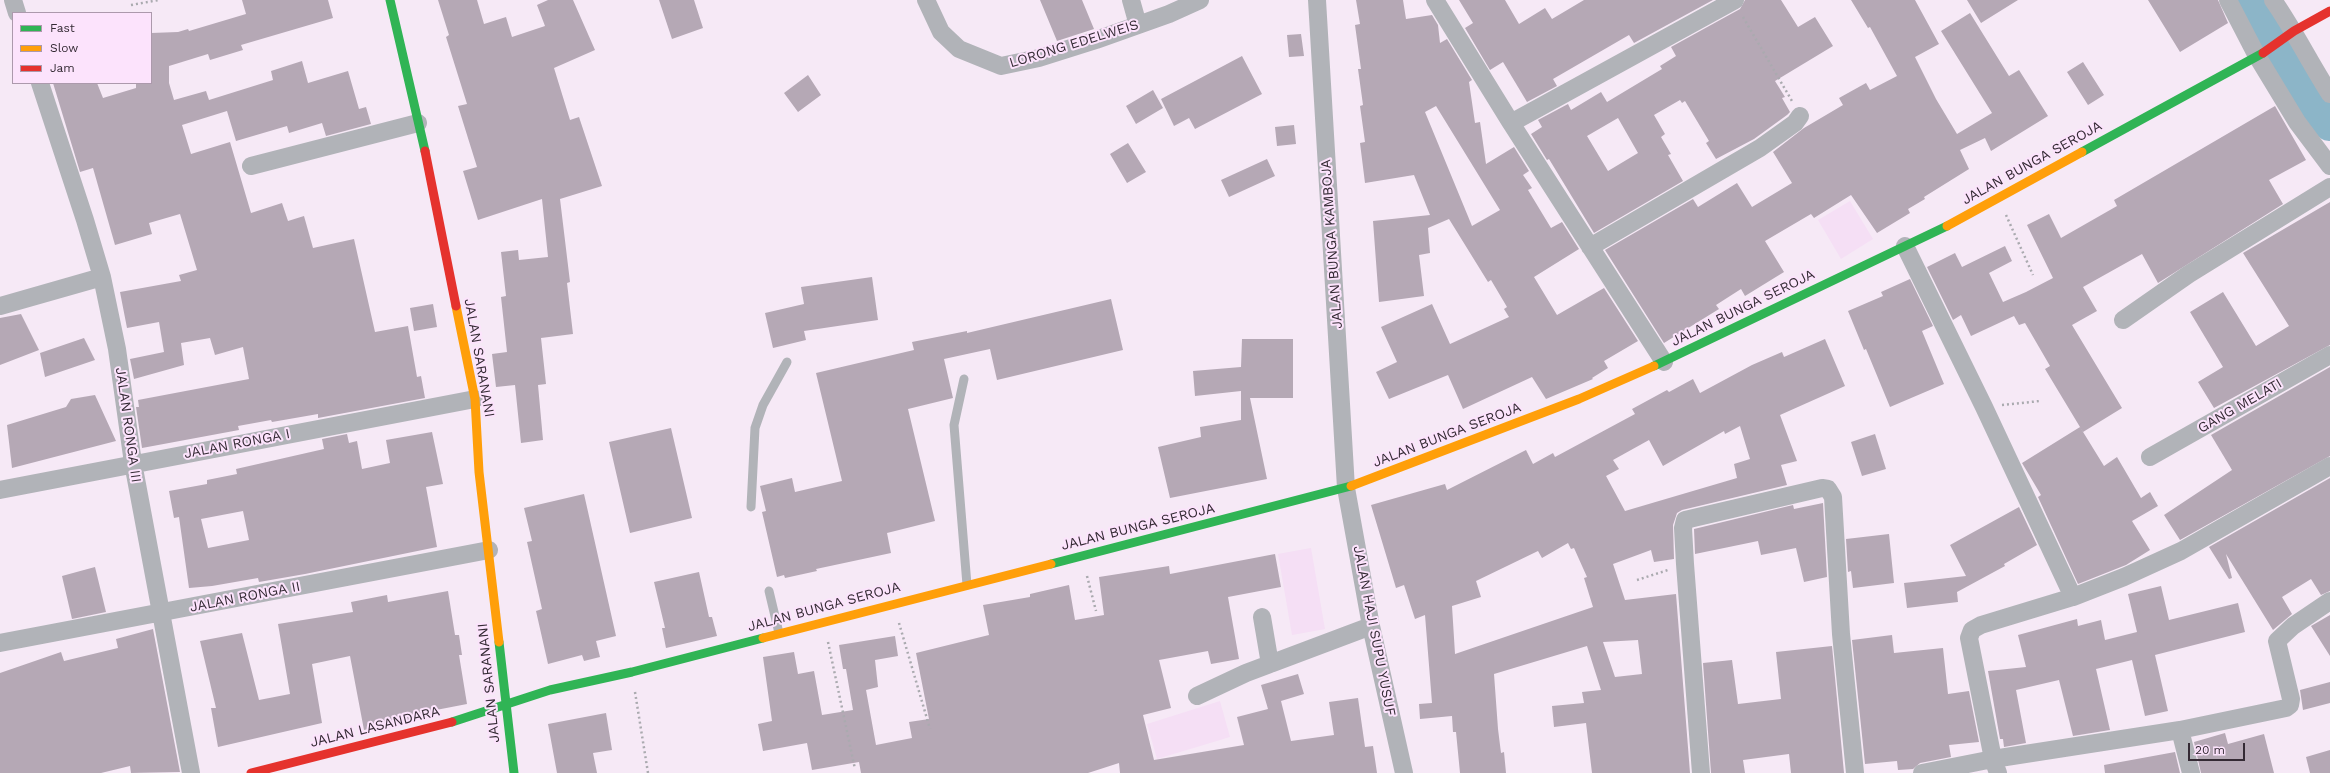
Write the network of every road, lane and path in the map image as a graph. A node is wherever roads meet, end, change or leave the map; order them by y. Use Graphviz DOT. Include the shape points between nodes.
graph roads {
  1 [pos="13,0"];
  2 [pos="159,0"];
  3 [pos="390,0"];
  4 [pos="926,0"];
  5 [pos="1131,0"];
  6 [pos="1200,0"];
  7 [pos="1317,0"];
  8 [pos="1435,0"];
  9 [pos="2228,0"];
  10 [pos="2273,0"];
  11 [pos="1734,1"];
  12 [pos="130,5"];
  13 [pos="2330,11"];
  14 [pos="17,12"];
  15 [pos="1138,25"];
  16 [pos="2292,33"];
  17 [pos="2260,54"];
  18 [pos="40,84"];
  19 [pos="2330,94"];
  20 [pos="1800,116"];
  21 [pos="418,123"];
  22 [pos="1511,123"];
  23 [pos="251,166"];
  24 [pos="2330,166"];
  25 [pos="2330,187"];
  26 [pos="1998,198"];
  27 [pos="1905,246"];
  28 [pos="1590,247"];
  29 [pos="2033,275"];
  30 [pos="102,277"];
  31 [pos="0,306"];
  32 [pos="2123,320"];
  33 [pos="2330,355"];
  34 [pos="787,362"];
  35 [pos="1664,362"];
  36 [pos="964,379"];
  37 [pos="475,399"];
  38 [pos="2040,401"];
  39 [pos="1984,407"];
  40 [pos="2150,457"];
  41 [pos="133,463"];
  42 [pos="2330,466"];
  43 [pos="1346,488"];
  44 [pos="0,490"];
  45 [pos="751,507"];
  46 [pos="489,550"];
  47 [pos="1082,556"];
  48 [pos="1685,564"];
  49 [pos="1637,580"];
  50 [pos="967,585"];
  51 [pos="769,591"];
  52 [pos="2073,597"];
  53 [pos="2330,602"];
  54 [pos="893,603"];
  55 [pos="1096,611"];
  56 [pos="161,613"];
  57 [pos="1262,617"];
  58 [pos="824,622"];
  59 [pos="1371,626"];
  60 [pos="779,633"];
  61 [pos="0,643"];
  62 [pos="1270,664"];
  63 [pos="632,672"];
  64 [pos="1197,696"];
  65 [pos="505,706"];
  66 [pos="930,729"];
  67 [pos="2180,730"];
  68 [pos="1996,766"];
  69 [pos="855,769"];
  70 [pos="191,773"];
  71 [pos="251,773"];
  72 [pos="514,773"];
  73 [pos="648,773"];
  74 [pos="1404,773"];
  75 [pos="1701,773"];
  76 [pos="1855,773"];
  77 [pos="1922,773"];
  78 [pos="2191,773"];
  1 -- 14 [label="street"];
  2 -- 12 [label="path"];
  3 -- 21 [label="street, JALAN SARANANI"];
  4 -- 15 [label="street, LORONG EDELWEIS" via="941,32 959,49 1001,66 1039,58"];
  5 -- 15 [label="street"];
  6 -- 15 [label="street, LORONG EDELWEIS"];
  7 -- 43 [label="street, JALAN BUNGA KAMBOJA"];
  8 -- 22 [label="street"];
  9 -- 17 [label="street"];
  10 -- 16 [label="street"];
  11 -- 20 [label="path"];
  11 -- 22 [label="street"];
  13 -- 16 [label="street, JALAN BUNGA SEROJA"];
  16 -- 17 [label="street, JALAN BUNGA SEROJA"];
  16 -- 19 [label="street"];
  17 -- 24 [label="street" via="2297,122"];
  17 -- 26 [label="street, JALAN BUNGA SEROJA"];
  18 -- 30 [label="street, JALAN RONGA III"];
  20 -- 28 [label="street" via="1795,124 1760,148"];
  21 -- 23 [label="street"];
  21 -- 37 [label="street, JALAN SARANANI"];
  22 -- 28 [label="street"];
  25 -- 32 [label="street" via="2201,266"];
  26 -- 27 [label="street, JALAN BUNGA SEROJA"];
  26 -- 29 [label="path"];
  27 -- 35 [label="street, JALAN BUNGA SEROJA"];
  27 -- 39 [label="street"];
  28 -- 35 [label="street"];
  30 -- 31 [label="street"];
  30 -- 41 [label="street, JALAN RONGA III" via="117,349"];
  33 -- 40 [label="street, GANG MELATI"];
  34 -- 45 [label="lane" via="763,405 755,428"];
  35 -- 43 [label="street, JALAN BUNGA SEROJA" via="1579,399"];
  36 -- 50 [label="lane" via="954,425"];
  37 -- 41 [label="street, JALAN RONGA I"];
  37 -- 46 [label="street, JALAN SARANANI" via="479,472"];
  38 -- 39 [label="path"];
  39 -- 52 [label="street"];
  41 -- 44 [label="street, JALAN RONGA I"];
  41 -- 56 [label="street, JALAN RONGA III"];
  42 -- 52 [label="street" via="2181,551"];
  43 -- 47 [label="street, JALAN BUNGA SEROJA"];
  43 -- 59 [label="street, JALAN HAJI SUPU YUSUF"];
  46 -- 56 [label="street, JALAN RONGA II"];
  46 -- 65 [label="street, JALAN SARANANI"];
  47 -- 50 [label="street, JALAN BUNGA SEROJA"];
  47 -- 55 [label="path"];
  48 -- 49 [label="path"];
  48 -- 75 [label="street"];
  48 -- 76 [label="street" via="1683,528 1688,518 1822,488 1828,489 1833,497 1841,627"];
  50 -- 54 [label="street, JALAN BUNGA SEROJA"];
  51 -- 60 [label="lane"];
  52 -- 68 [label="street" via="1981,625 1970,632 1969,638"];
  53 -- 67 [label="street" via="2293,626 2277,641 2291,699 2288,706 2278,711"];
  54 -- 58 [label="street, JALAN BUNGA SEROJA"];
  54 -- 66 [label="path"];
  56 -- 61 [label="street, JALAN RONGA II"];
  56 -- 70 [label="street, JALAN RONGA III"];
  57 -- 62 [label="street"];
  58 -- 60 [label="street, JALAN BUNGA SEROJA"];
  58 -- 69 [label="path"];
  59 -- 62 [label="street"];
  59 -- 74 [label="street, JALAN HAJI SUPU YUSUF"];
  60 -- 63 [label="street, JALAN BUNGA SEROJA"];
  62 -- 64 [label="street"];
  63 -- 65 [label="street, JALAN BUNGA SEROJA" via="550,690"];
  63 -- 73 [label="path"];
  65 -- 71 [label="street, JALAN LASANDARA" via="418,732"];
  65 -- 72 [label="street, JALAN SARANANI"];
  67 -- 68 [label="street"];
  67 -- 78 [label="street"];
  68 -- 77 [label="street"];
}
